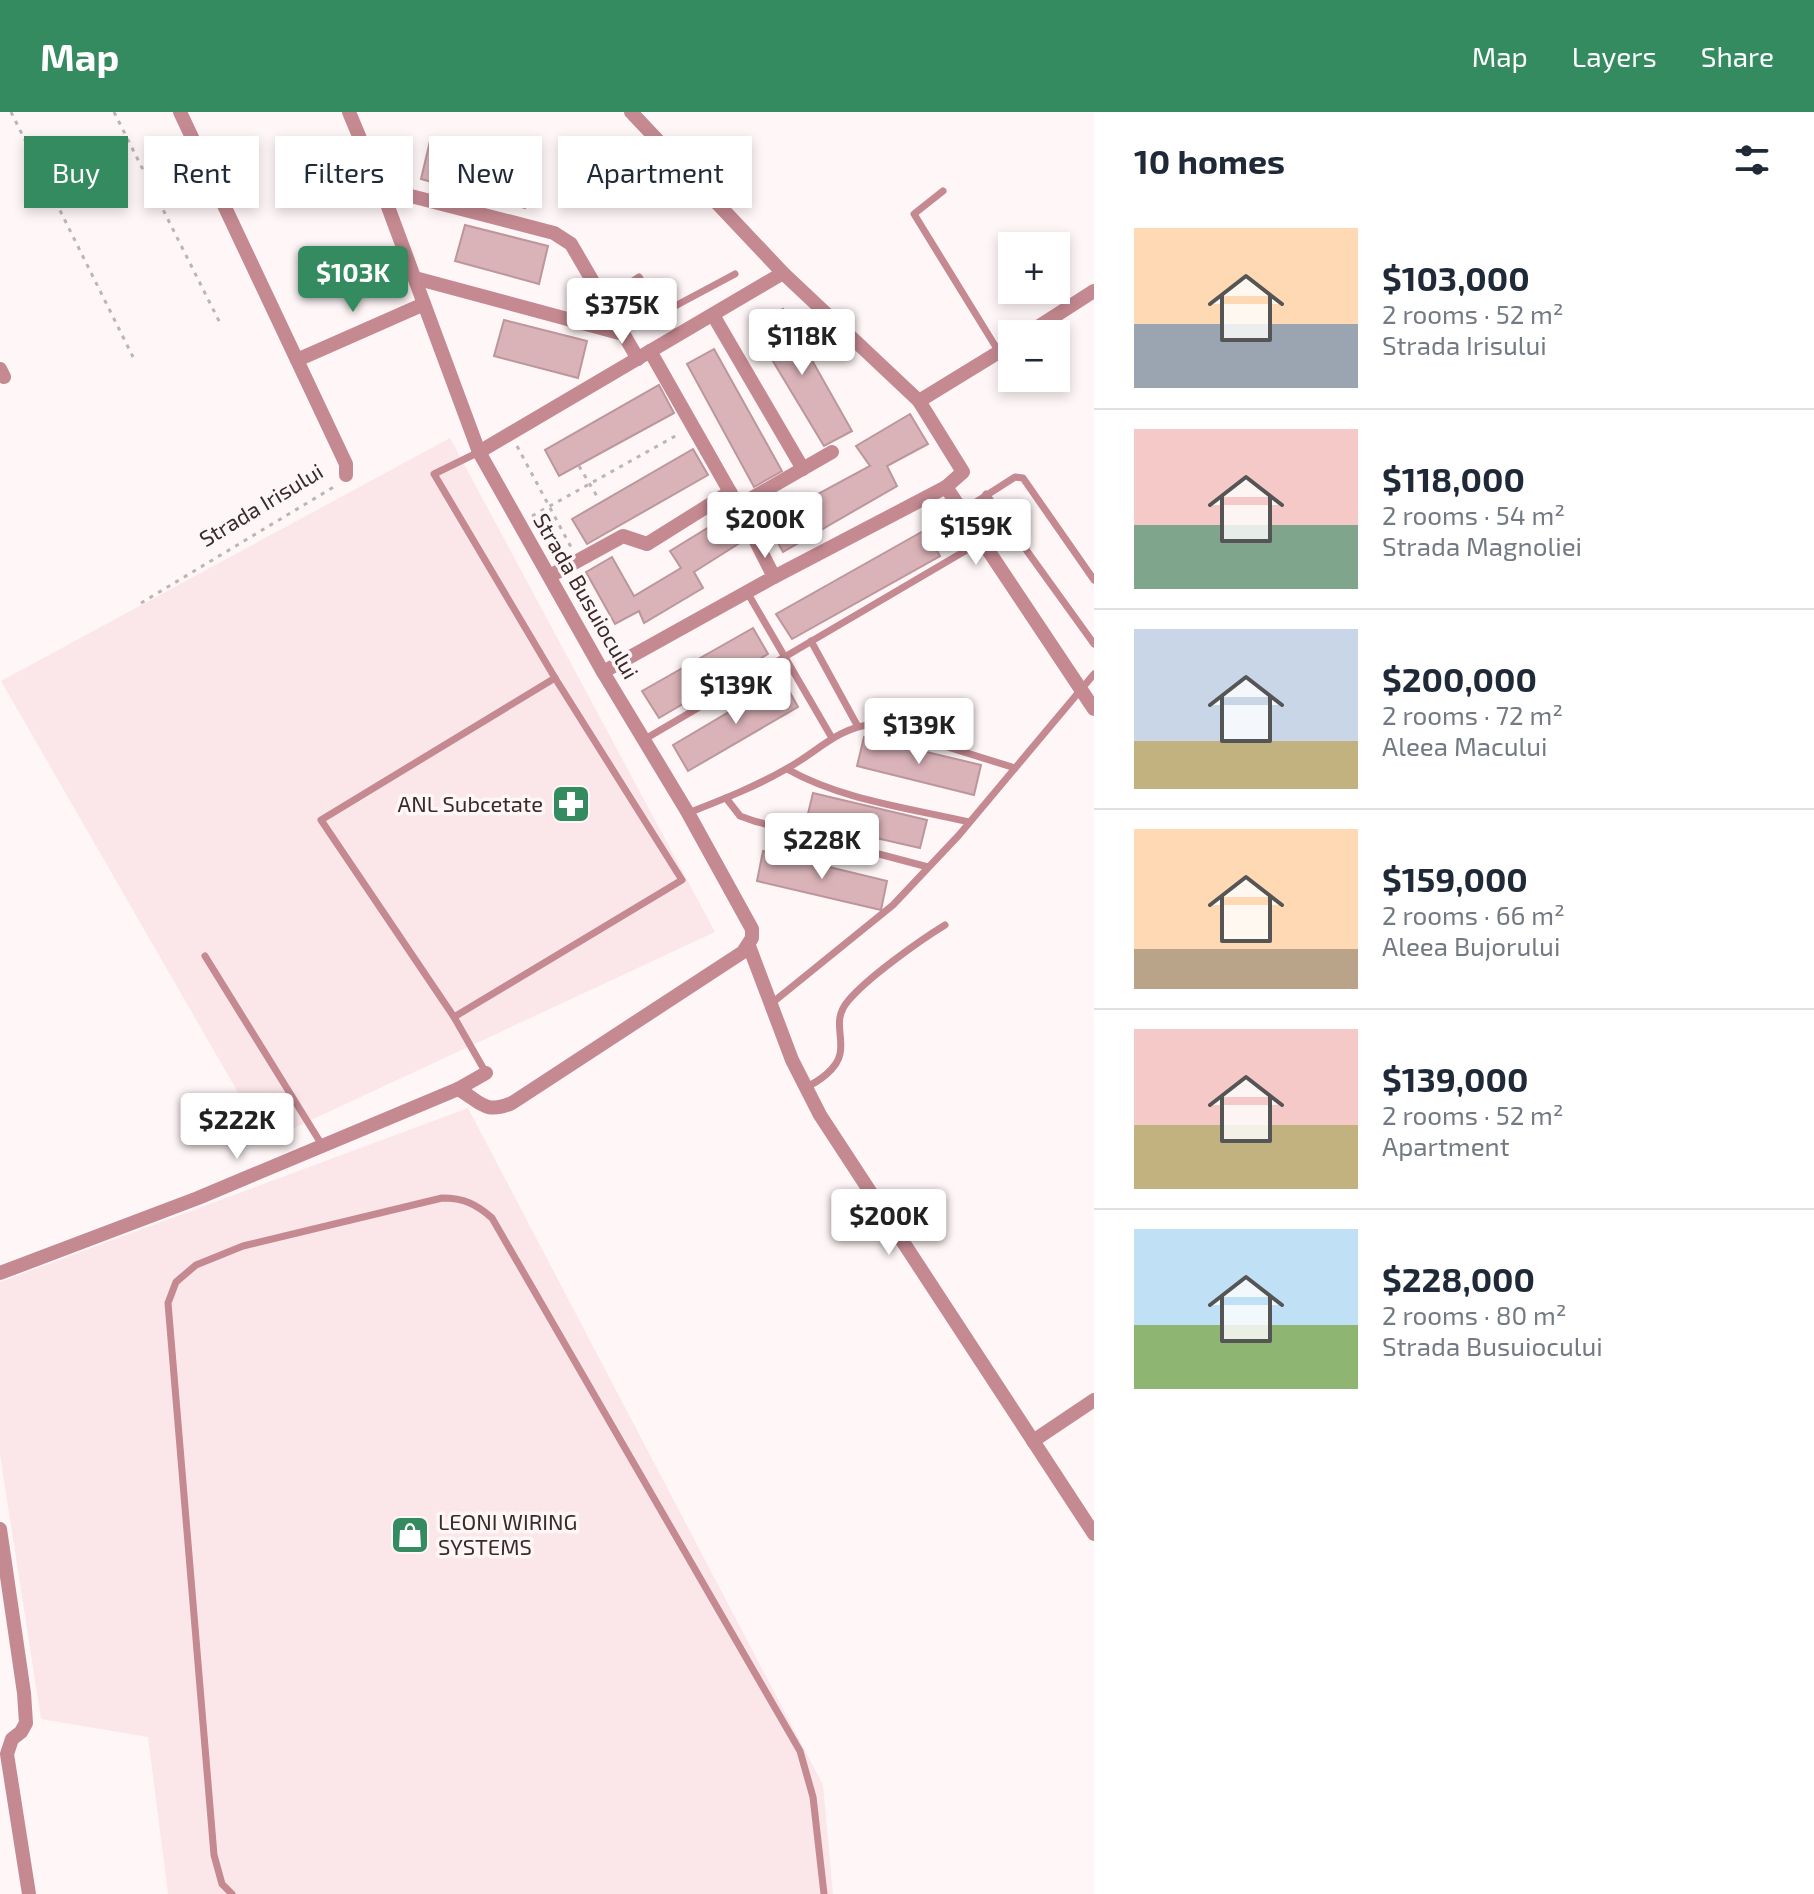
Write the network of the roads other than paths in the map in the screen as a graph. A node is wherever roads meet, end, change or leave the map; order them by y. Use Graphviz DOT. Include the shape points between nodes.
graph roads {
  1 [pos="180,112"];
  2 [pos="349,112"];
  3 [pos="631,112"];
  4 [pos="359,136"];
  5 [pos="943,191"];
  6 [pos="413,197"];
  7 [pos="388,208"];
  8 [pos="783,273"];
  9 [pos="735,274"];
  10 [pos="415,278"];
  11 [pos="1094,291"];
  12 [pos="605,300"];
  13 [pos="424,304"];
  14 [pos="713,315"];
  15 [pos="1049,320"];
  16 [pos="623,334"];
  17 [pos="998,336"];
  18 [pos="998,353"];
  19 [pos="644,355"];
  20 [pos="297,360"];
  21 [pos="919,401"];
  22 [pos="479,452"];
  23 [pos="832,452"];
  24 [pos="803,469"];
  25 [pos="346,475"];
  26 [pos="946,487"];
  27 [pos="986,494"];
  28 [pos="734,499"];
  29 [pos="962,511"];
  30 [pos="982,541"];
  31 [pos="550,576"];
  32 [pos="774,577"];
  33 [pos="1094,580"];
  34 [pos="747,592"];
  35 [pos="811,641"];
  36 [pos="1094,644"];
  37 [pos="785,656"];
  38 [pos="603,672"];
  39 [pos="1094,674"];
  40 [pos="555,678"];
  41 [pos="1082,691"];
  42 [pos="1094,709"];
  43 [pos="857,725"];
  44 [pos="832,738"];
  45 [pos="645,739"];
  46 [pos="1015,768"];
  47 [pos="787,769"];
  48 [pos="726,798"];
  49 [pos="688,813"];
  50 [pos="969,822"];
  51 [pos="928,867"];
  52 [pos="945,925"];
  53 [pos="749,946"];
  54 [pos="205,956"];
  55 [pos="772,1003"];
  56 [pos="454,1017"];
  57 [pos="486,1073"];
  58 [pos="806,1087"];
  59 [pos="458,1089"];
  60 [pos="323,1145"];
  61 [pos="0,1273"];
  62 [pos="1094,1400"];
  63 [pos="1033,1441"];
  64 [pos="0,1529"];
  65 [pos="1094,1534"];
  66 [pos="2,1554"];
  67 [pos="29,1894"];
  68 [pos="232,1894"];
  69 [pos="824,1894"];
  1 -- 20 [label="street, Strada Irisului"];
  2 -- 4 [label="street, Strada Busuiocului"];
  3 -- 8 [label="street"];
  5 -- 17 [label="lane" via="914,214"];
  6 -- 12 [label="street" via="554,233 571,244"];
  7 -- 10 [label="street, Strada Busuiocului"];
  8 -- 14 [label="street"];
  8 -- 21 [label="street"];
  9 -- 12 [label="lane" via="662,313 639,277"];
  10 -- 13 [label="street, Strada Busuiocului"];
  10 -- 16 [label="street"];
  11 -- 15 [label="street"];
  12 -- 16 [label="street"];
  13 -- 20 [label="street"];
  13 -- 22 [label="street, Strada Busuiocului"];
  14 -- 19 [label="street"];
  14 -- 24 [label="street"];
  16 -- 19 [label="street"];
  18 -- 21 [label="street"];
  19 -- 22 [label="street"];
  19 -- 28 [label="street"];
  20 -- 25 [label="street, Strada Irisului" via="346,464"];
  21 -- 26 [label="street" via="963,472"];
  22 -- 31 [label="street, Strada Busuiocului"];
  22 -- 40 [label="lane" via="434,474"];
  23 -- 24 [label="street"];
  24 -- 28 [label="street"];
  26 -- 29 [label="street"];
  26 -- 32 [label="street"];
  27 -- 29 [label="lane"];
  27 -- 33 [label="lane" via="1015,477 1023,478"];
  27 -- 36 [label="lane"];
  28 -- 31 [label="street" via="647,544 623,536"];
  28 -- 32 [label="street"];
  29 -- 30 [label="street"];
  30 -- 35 [label="lane"];
  30 -- 41 [label="street"];
  31 -- 38 [label="street, Strada Busuiocului"];
  32 -- 34 [label="street"];
  34 -- 37 [label="lane"];
  34 -- 38 [label="street"];
  35 -- 37 [label="lane"];
  35 -- 43 [label="lane"];
  37 -- 44 [label="lane"];
  37 -- 45 [label="lane"];
  38 -- 45 [label="street, Strada Busuiocului"];
  39 -- 41 [label="lane"];
  40 -- 56 [label="lane" via="682,880"];
  40 -- 56 [label="lane" via="321,820"];
  41 -- 42 [label="street"];
  41 -- 46 [label="lane"];
  43 -- 44 [label="lane"];
  43 -- 46 [label="lane" via="874,724"];
  44 -- 47 [label="lane"];
  45 -- 49 [label="street, Strada Busuiocului"];
  46 -- 50 [label="lane"];
  47 -- 48 [label="lane"];
  47 -- 50 [label="lane" via="833,790"];
  48 -- 49 [label="lane"];
  48 -- 51 [label="lane" via="740,816 754,821"];
  49 -- 53 [label="street, Strada Busuiocului" via="748,918"];
  50 -- 51 [label="lane"];
  51 -- 55 [label="lane" via="893,905"];
  52 -- 58 [label="lane" via="849,999 839,1019 840,1054 817,1083"];
  53 -- 55 [label="street, Strada Busuiocului"];
  53 -- 59 [label="street" via="512,1103 491,1108"];
  54 -- 60 [label="lane"];
  55 -- 58 [label="street, Strada Busuiocului"];
  56 -- 57 [label="lane"];
  57 -- 59 [label="street"];
  58 -- 63 [label="street, Strada Busuiocului"];
  59 -- 60 [label="street"];
  60 -- 61 [label="street"];
  62 -- 63 [label="street"];
  63 -- 65 [label="street, Strada Busuiocului"];
  64 -- 66 [label="street"];
  66 -- 67 [label="street" via="24,1693 26,1723 7,1754"];
  68 -- 69 [label="lane" via="222,1884 214,1855 168,1303 176,1282 196,1265 243,1246 442,1198 475,1203 492,1218 800,1751 813,1797"];
}
